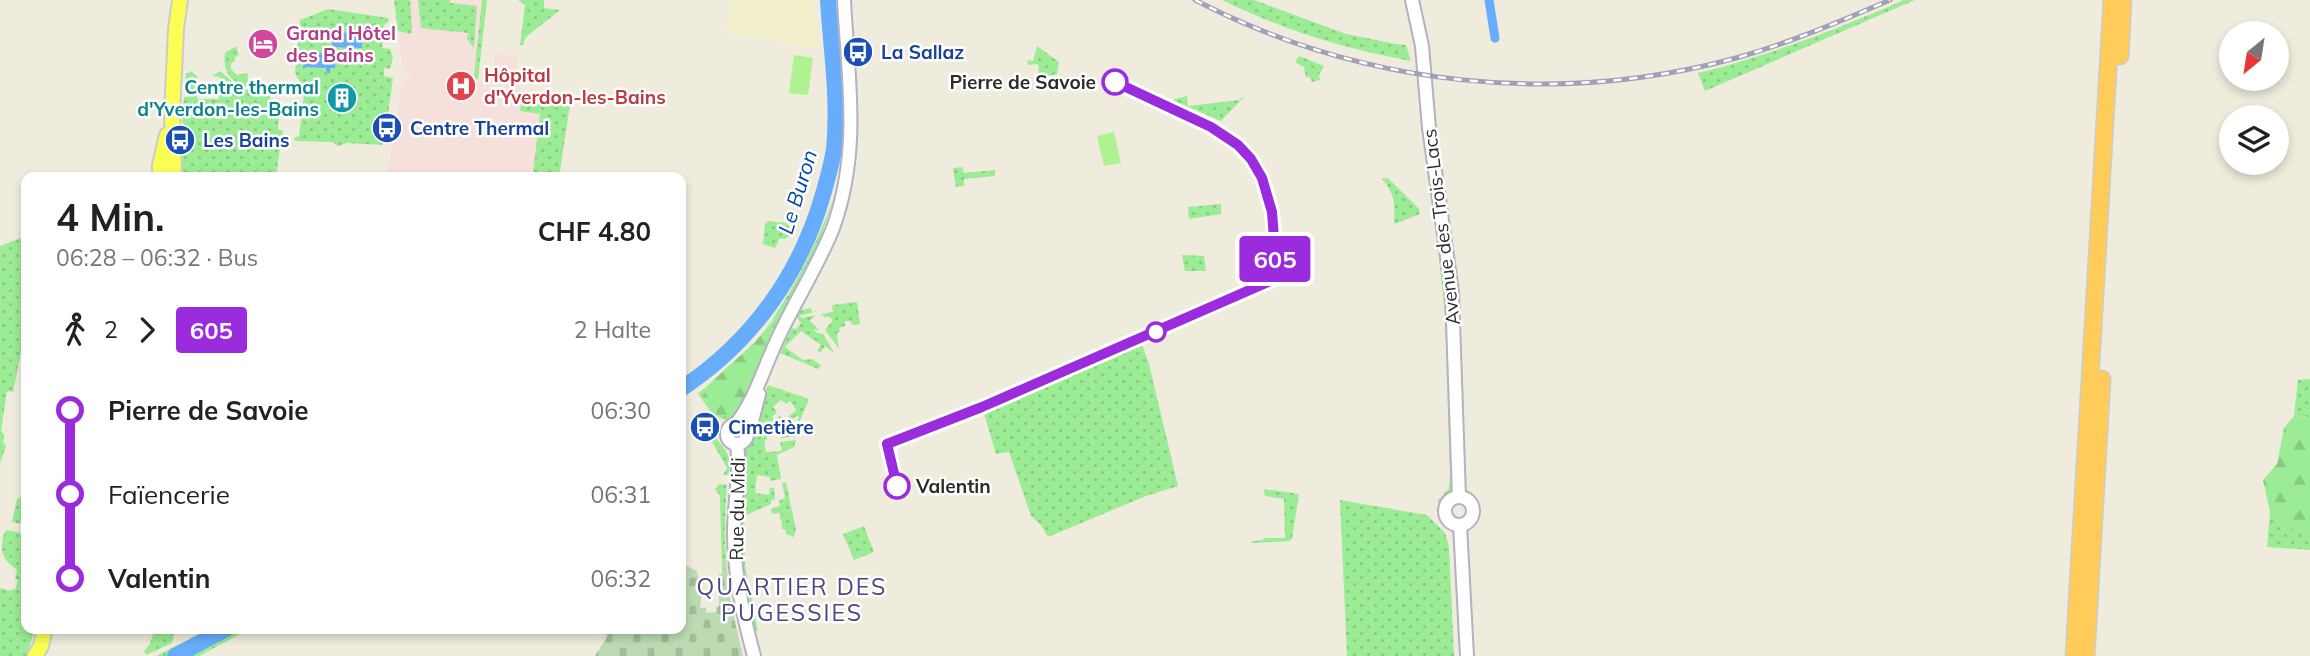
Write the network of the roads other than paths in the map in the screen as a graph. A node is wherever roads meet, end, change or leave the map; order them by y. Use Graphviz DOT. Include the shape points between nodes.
graph roads {
  1 [pos="169,0"];
  2 [pos="180,0"];
  3 [pos="844,0"];
  4 [pos="1412,0"];
  5 [pos="2112,0"];
  6 [pos="2123,0"];
  7 [pos="176,29"];
  8 [pos="166,172"];
  9 [pos="1459,497"];
  10 [pos="1460,525"];
  11 [pos="44,634"];
  12 [pos="39,653"];
  13 [pos="754,656"];
  14 [pos="1467,656"];
  15 [pos="2074,656"];
  16 [pos="2087,656"];
  1 -- 7 [label="main road"];
  2 -- 7 [label="main road"];
  3 -- 13 [label="street, Rue du Midi" via="852,104 840,205 777,340 752,421 729,428 727,434 737,444 739,458 736,569"];
  4 -- 9 [label="street, Avenue des Trois-Lacs" via="1422,46 1452,292"];
  5 -- 15 [label="highway"];
  6 -- 16 [label="highway"];
  7 -- 8 [label="main road"];
  9 -- 10 [label="street" via="1469,502 1473,512 1468,522"];
  9 -- 10 [label="street" via="1448,503 1446,513"];
  10 -- 14 [label="street"];
  11 -- 12 [label="main road"];
}
